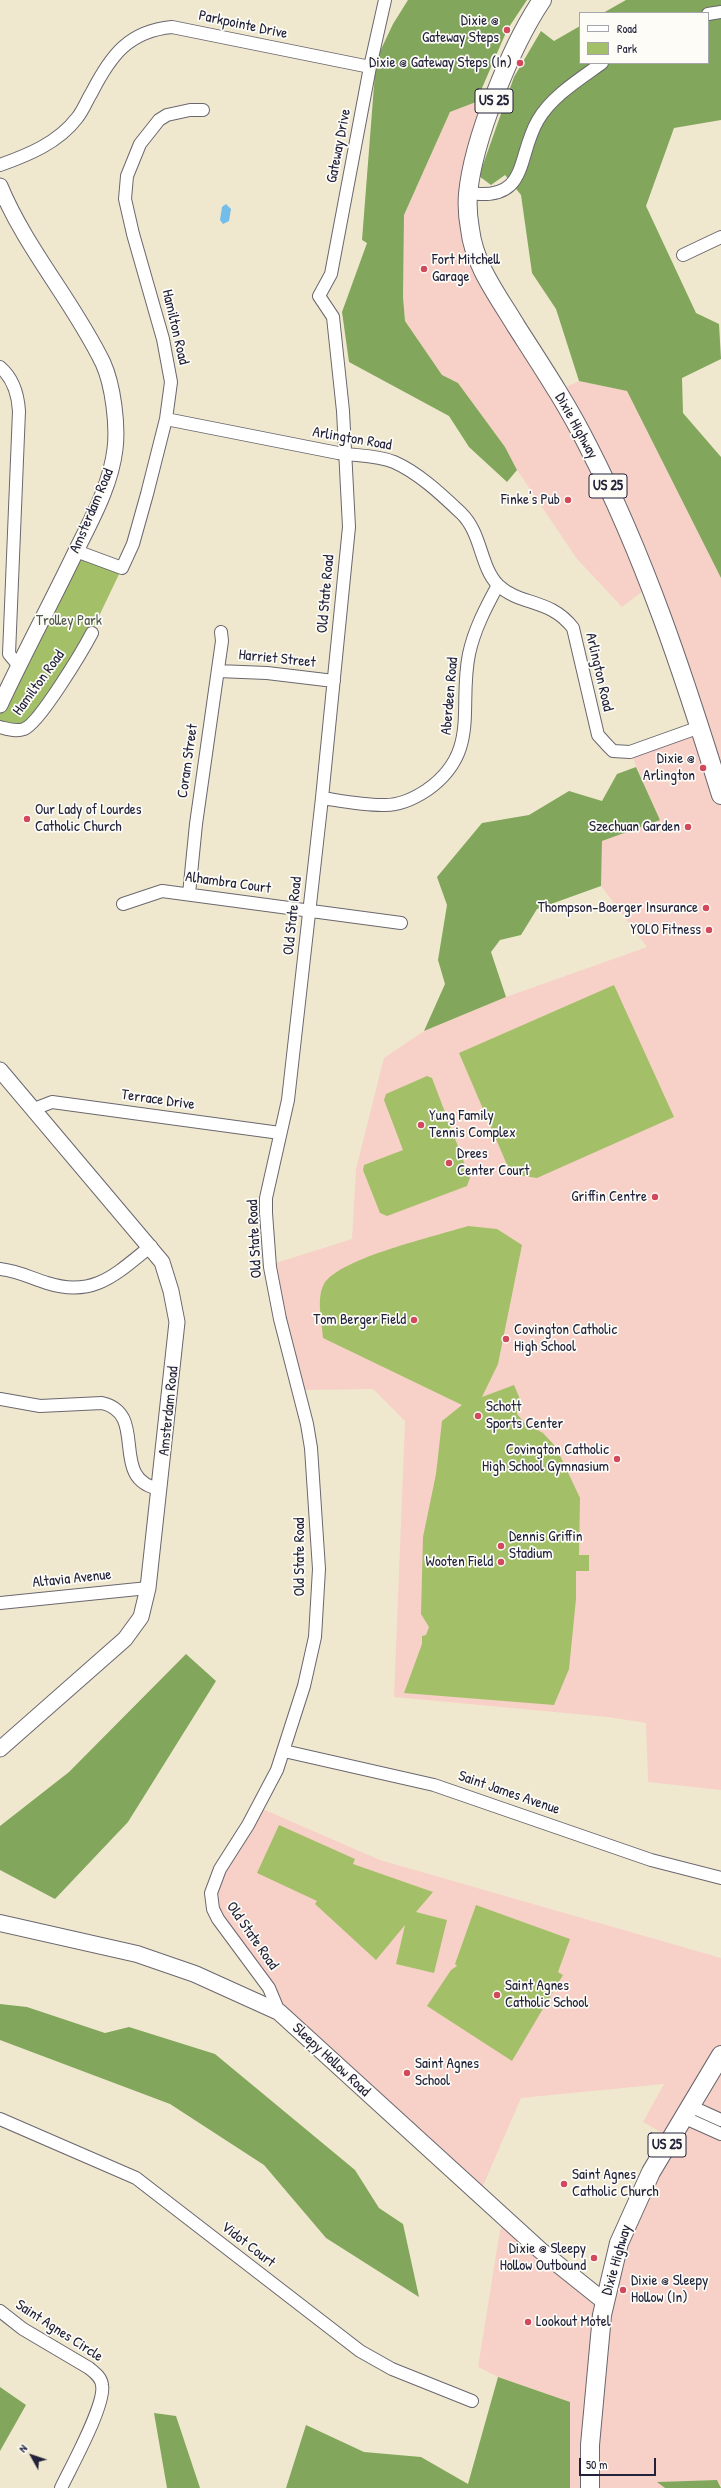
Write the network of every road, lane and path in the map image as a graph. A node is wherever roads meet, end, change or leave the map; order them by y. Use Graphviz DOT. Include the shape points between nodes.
graph roads {
  1 [pos="385,0"];
  2 [pos="542,0"];
  3 [pos="721,12"];
  4 [pos="709,14"];
  5 [pos="601,64"];
  6 [pos="370,67"];
  7 [pos="203,110"];
  8 [pos="0,165"];
  9 [pos="0,186"];
  10 [pos="468,193"];
  11 [pos="721,237"];
  12 [pos="683,255"];
  13 [pos="319,296"];
  14 [pos="0,367"];
  15 [pos="166,419"];
  16 [pos="346,454"];
  17 [pos="76,551"];
  18 [pos="498,585"];
  19 [pos="221,632"];
  20 [pos="92,633"];
  21 [pos="19,666"];
  22 [pos="218,671"];
  23 [pos="334,681"];
  24 [pos="0,704"];
  25 [pos="0,727"];
  26 [pos="700,727"];
  27 [pos="720,785"];
  28 [pos="322,798"];
  29 [pos="189,894"];
  30 [pos="123,904"];
  31 [pos="309,910"];
  32 [pos="401,923"];
  33 [pos="0,1070"];
  34 [pos="34,1109"];
  35 [pos="280,1133"];
  36 [pos="151,1246"];
  37 [pos="0,1269"];
  38 [pos="0,1399"];
  39 [pos="160,1489"];
  40 [pos="148,1588"];
  41 [pos="0,1603"];
  42 [pos="0,1749"];
  43 [pos="284,1751"];
  44 [pos="721,1878"];
  45 [pos="0,1923"];
  46 [pos="279,2012"];
  47 [pos="721,2055"];
  48 [pos="687,2112"];
  49 [pos="0,2119"];
  50 [pos="721,2120"];
  51 [pos="721,2134"];
  52 [pos="605,2302"];
  53 [pos="0,2311"];
  54 [pos="472,2401"];
  55 [pos="61,2488"];
  56 [pos="590,2488"];
  1 -- 6 [label="street, Gateway Drive"];
  2 -- 10 [label="main road, Dixie Highway / US 25" via="509,64 474,161"];
  3 -- 4 [label="street"];
  5 -- 10 [label="street" via="553,100 538,120 519,176 512,184 500,192 482,195"];
  6 -- 8 [label="street, Parkpointe Drive" via="172,26 155,28 119,49 100,76 77,118 63,132 26,156"];
  6 -- 13 [label="street, Gateway Drive" via="332,274"];
  7 -- 15 [label="street, Hamilton Road" via="174,113 160,120 140,144 125,187 125,199 133,234 169,360 171,382"];
  9 -- 17 [label="street, Amsterdam Road" via="16,221 88,334 104,365 110,386 115,448 113,461 104,489"];
  10 -- 26 [label="main road, Dixie Highway / US 25" via="470,230 480,264 588,444 633,538"];
  11 -- 12 [label="street"];
  13 -- 16 [label="street, Old State Road" via="333,317"];
  14 -- 21 [label="street" via="12,381 19,411 9,654"];
  15 -- 16 [label="street, Arlington Road"];
  15 -- 17 [label="street, Hamilton Road" via="133,544 122,568"];
  16 -- 18 [label="street, Arlington Road" via="393,461 432,488 463,515 478,540 491,576"];
  16 -- 23 [label="street, Old State Road" via="349,527"];
  17 -- 21 [label="street, Amsterdam Road"];
  18 -- 26 [label="street, Arlington Road" via="547,606 567,620 573,628 598,735 613,751 630,752"];
  18 -- 28 [label="street, Aberdeen Road" via="476,629 469,654 466,728 458,753 448,770 428,789 406,801 383,805"];
  19 -- 22 [label="street, Coram Street"];
  20 -- 25 [label="street, Hamilton Road" via="33,724 16,731"];
  21 -- 24 [label="street, Amsterdam Road"];
  22 -- 23 [label="street, Harriet Street" via="267,673"];
  22 -- 29 [label="street, Coram Street" via="196,824"];
  23 -- 28 [label="street, Old State Road"];
  26 -- 27 [label="main road, Dixie Highway / US 25"];
  28 -- 31 [label="street, Old State Road"];
  29 -- 30 [label="street, Alhambra Court" via="162,891"];
  29 -- 31 [label="street, Alhambra Court"];
  31 -- 32 [label="street, Alhambra Court"];
  31 -- 35 [label="street, Old State Road" via="288,1100"];
  33 -- 34 [label="street, Amsterdam Road"];
  34 -- 35 [label="street, Terrace Drive" via="52,1102"];
  34 -- 36 [label="street, Amsterdam Road"];
  35 -- 43 [label="street, Old State Road" via="266,1198 268,1243 280,1319 310,1442 319,1570 315,1637 310,1666"];
  36 -- 37 [label="street" via="111,1278 83,1288 66,1288 14,1270"];
  36 -- 39 [label="street, Amsterdam Road" via="162,1262 177,1322"];
  38 -- 39 [label="street" via="40,1406 102,1403 110,1405 126,1423 130,1463 137,1478 147,1487"];
  39 -- 40 [label="street, Amsterdam Road"];
  40 -- 41 [label="street, Altavia Avenue"];
  40 -- 42 [label="street, Amsterdam Road" via="141,1617 125,1639"];
  43 -- 44 [label="street, Saint James Avenue" via="434,1785 651,1860"];
  43 -- 46 [label="street, Old State Road" via="267,1790 220,1869 211,1893 213,1909 218,1919 269,1988"];
  45 -- 46 [label="main road, Sleepy Hollow Road" via="137,1954 195,1974"];
  46 -- 52 [label="main road, Sleepy Hollow Road" via="540,2250"];
  47 -- 48 [label="main road, Dixie Highway / US 25"];
  48 -- 50 [label="street"];
  48 -- 51 [label="street"];
  48 -- 52 [label="main road, Dixie Highway / US 25" via="651,2172 625,2224"];
  49 -- 54 [label="street, Vidot Court" via="136,2178 360,2351 392,2369"];
  52 -- 56 [label="main road, Dixie Highway / US 25" via="590,2445"];
  53 -- 55 [label="street, Saint Agnes Circle" via="23,2329 89,2368 99,2376 102,2384 100,2404"];
}
